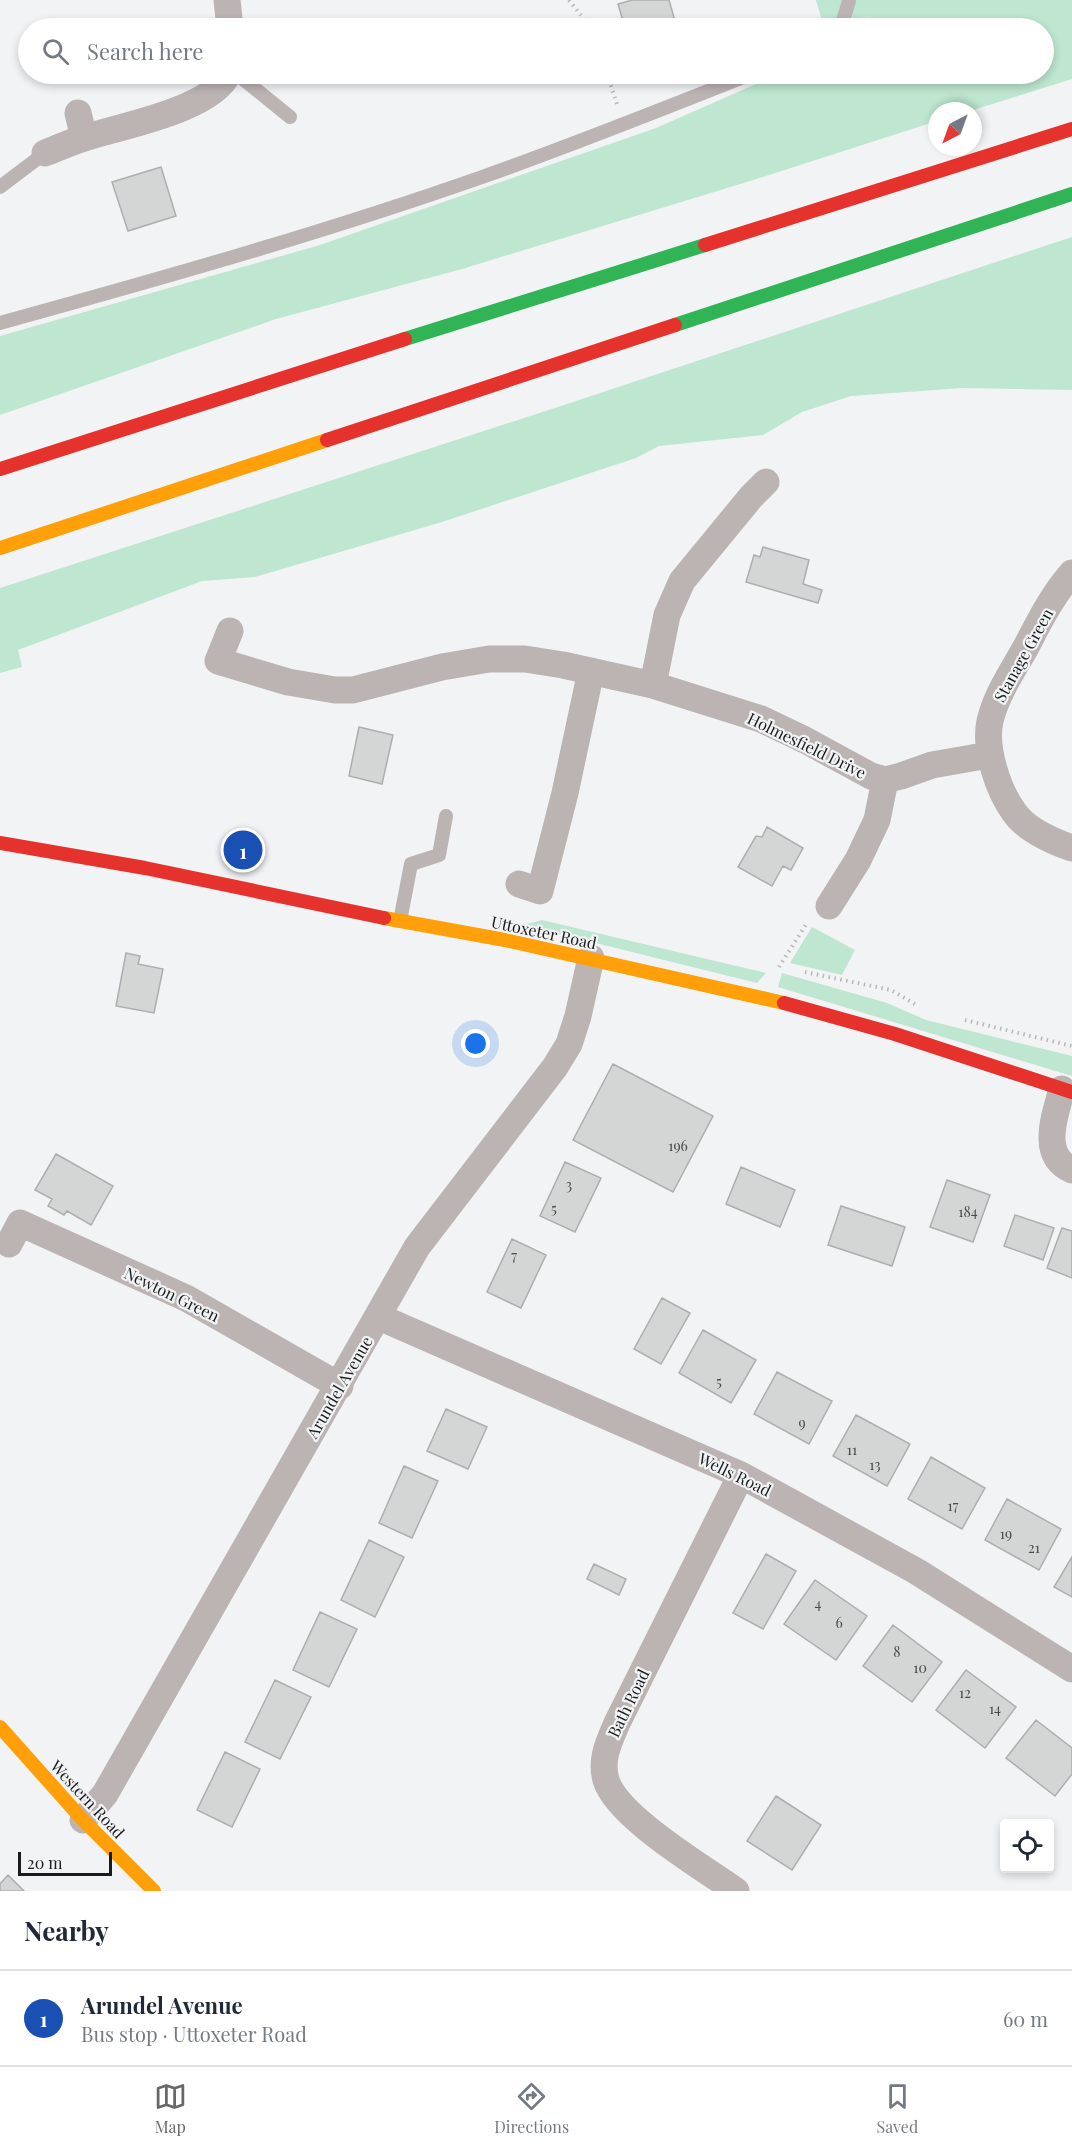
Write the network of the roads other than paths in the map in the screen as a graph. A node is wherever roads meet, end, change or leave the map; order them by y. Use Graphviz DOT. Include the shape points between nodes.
graph roads {
  1 [pos="227,0"];
  2 [pos="849,1"];
  3 [pos="229,18"];
  4 [pos="844,18"];
  5 [pos="220,84"];
  6 [pos="249,84"];
  7 [pos="726,84"];
  8 [pos="290,117"];
  9 [pos="1072,129"];
  10 [pos="45,153"];
  11 [pos="0,187"];
  12 [pos="1072,194"];
  13 [pos="0,323"];
  14 [pos="0,469"];
  15 [pos="766,482"];
  16 [pos="0,548"];
  17 [pos="1072,573"];
  18 [pos="230,631"];
  19 [pos="591,671"];
  20 [pos="653,685"];
  21 [pos="989,755"];
  22 [pos="885,780"];
  23 [pos="446,816"];
  24 [pos="0,843"];
  25 [pos="1072,848"];
  26 [pos="519,884"];
  27 [pos="829,906"];
  28 [pos="400,921"];
  29 [pos="591,958"];
  30 [pos="1067,1090"];
  31 [pos="1072,1170"];
  32 [pos="9,1244"];
  33 [pos="379,1317"];
  34 [pos="340,1386"];
  35 [pos="741,1474"];
  36 [pos="1072,1669"];
  37 [pos="0,1727"];
  38 [pos="83,1820"];
  39 [pos="154,1891"];
  40 [pos="736,1891"];
  1 -- 3 [label="street"];
  2 -- 4 [label="lane"];
  5 -- 10 [label="street" via="197,102 108,132 81,125"];
  6 -- 8 [label="lane"];
  7 -- 13 [label="lane" via="484,176 211,264"];
  9 -- 14 [label="main road"];
  10 -- 11 [label="lane"];
  12 -- 16 [label="main road"];
  15 -- 20 [label="street" via="682,581 667,615"];
  17 -- 21 [label="street, Stanage Green" via="1037,625 996,703 990,722"];
  18 -- 19 [label="street, Holmesfield Drive" via="218,661 288,682 334,690 353,690 489,659 525,659"];
  19 -- 20 [label="street, Holmesfield Drive"];
  19 -- 26 [label="street" via="540,891"];
  20 -- 22 [label="street, Holmesfield Drive" via="761,719"];
  21 -- 22 [label="street, Holmesfield Drive" via="932,765"];
  21 -- 25 [label="street, Stanage Green" via="1014,813 1043,835"];
  22 -- 27 [label="street" via="877,820"];
  23 -- 28 [label="lane" via="439,855 411,864"];
  24 -- 28 [label="main road, Uttoxeter Road" via="145,868"];
  28 -- 29 [label="main road, Uttoxeter Road"];
  29 -- 30 [label="main road, Uttoxeter Road" via="761,996 895,1034"];
  29 -- 33 [label="street, Arundel Avenue" via="569,1044 417,1247"];
  30 -- 31 [label="street" via="1051,1138 1054,1153 1064,1167"];
  32 -- 34 [label="street, Newton Green" via="20,1223 186,1298"];
  33 -- 34 [label="street, Arundel Avenue"];
  33 -- 35 [label="street, Wells Road"];
  34 -- 38 [label="street, Arundel Avenue" via="105,1794"];
  35 -- 36 [label="street, Wells Road" via="916,1571"];
  35 -- 40 [label="street, Bath Road" via="617,1723 605,1752 604,1768 607,1782 627,1811"];
  37 -- 38 [label="main road, Western Road"];
  38 -- 39 [label="main road, Western Road"];
}
